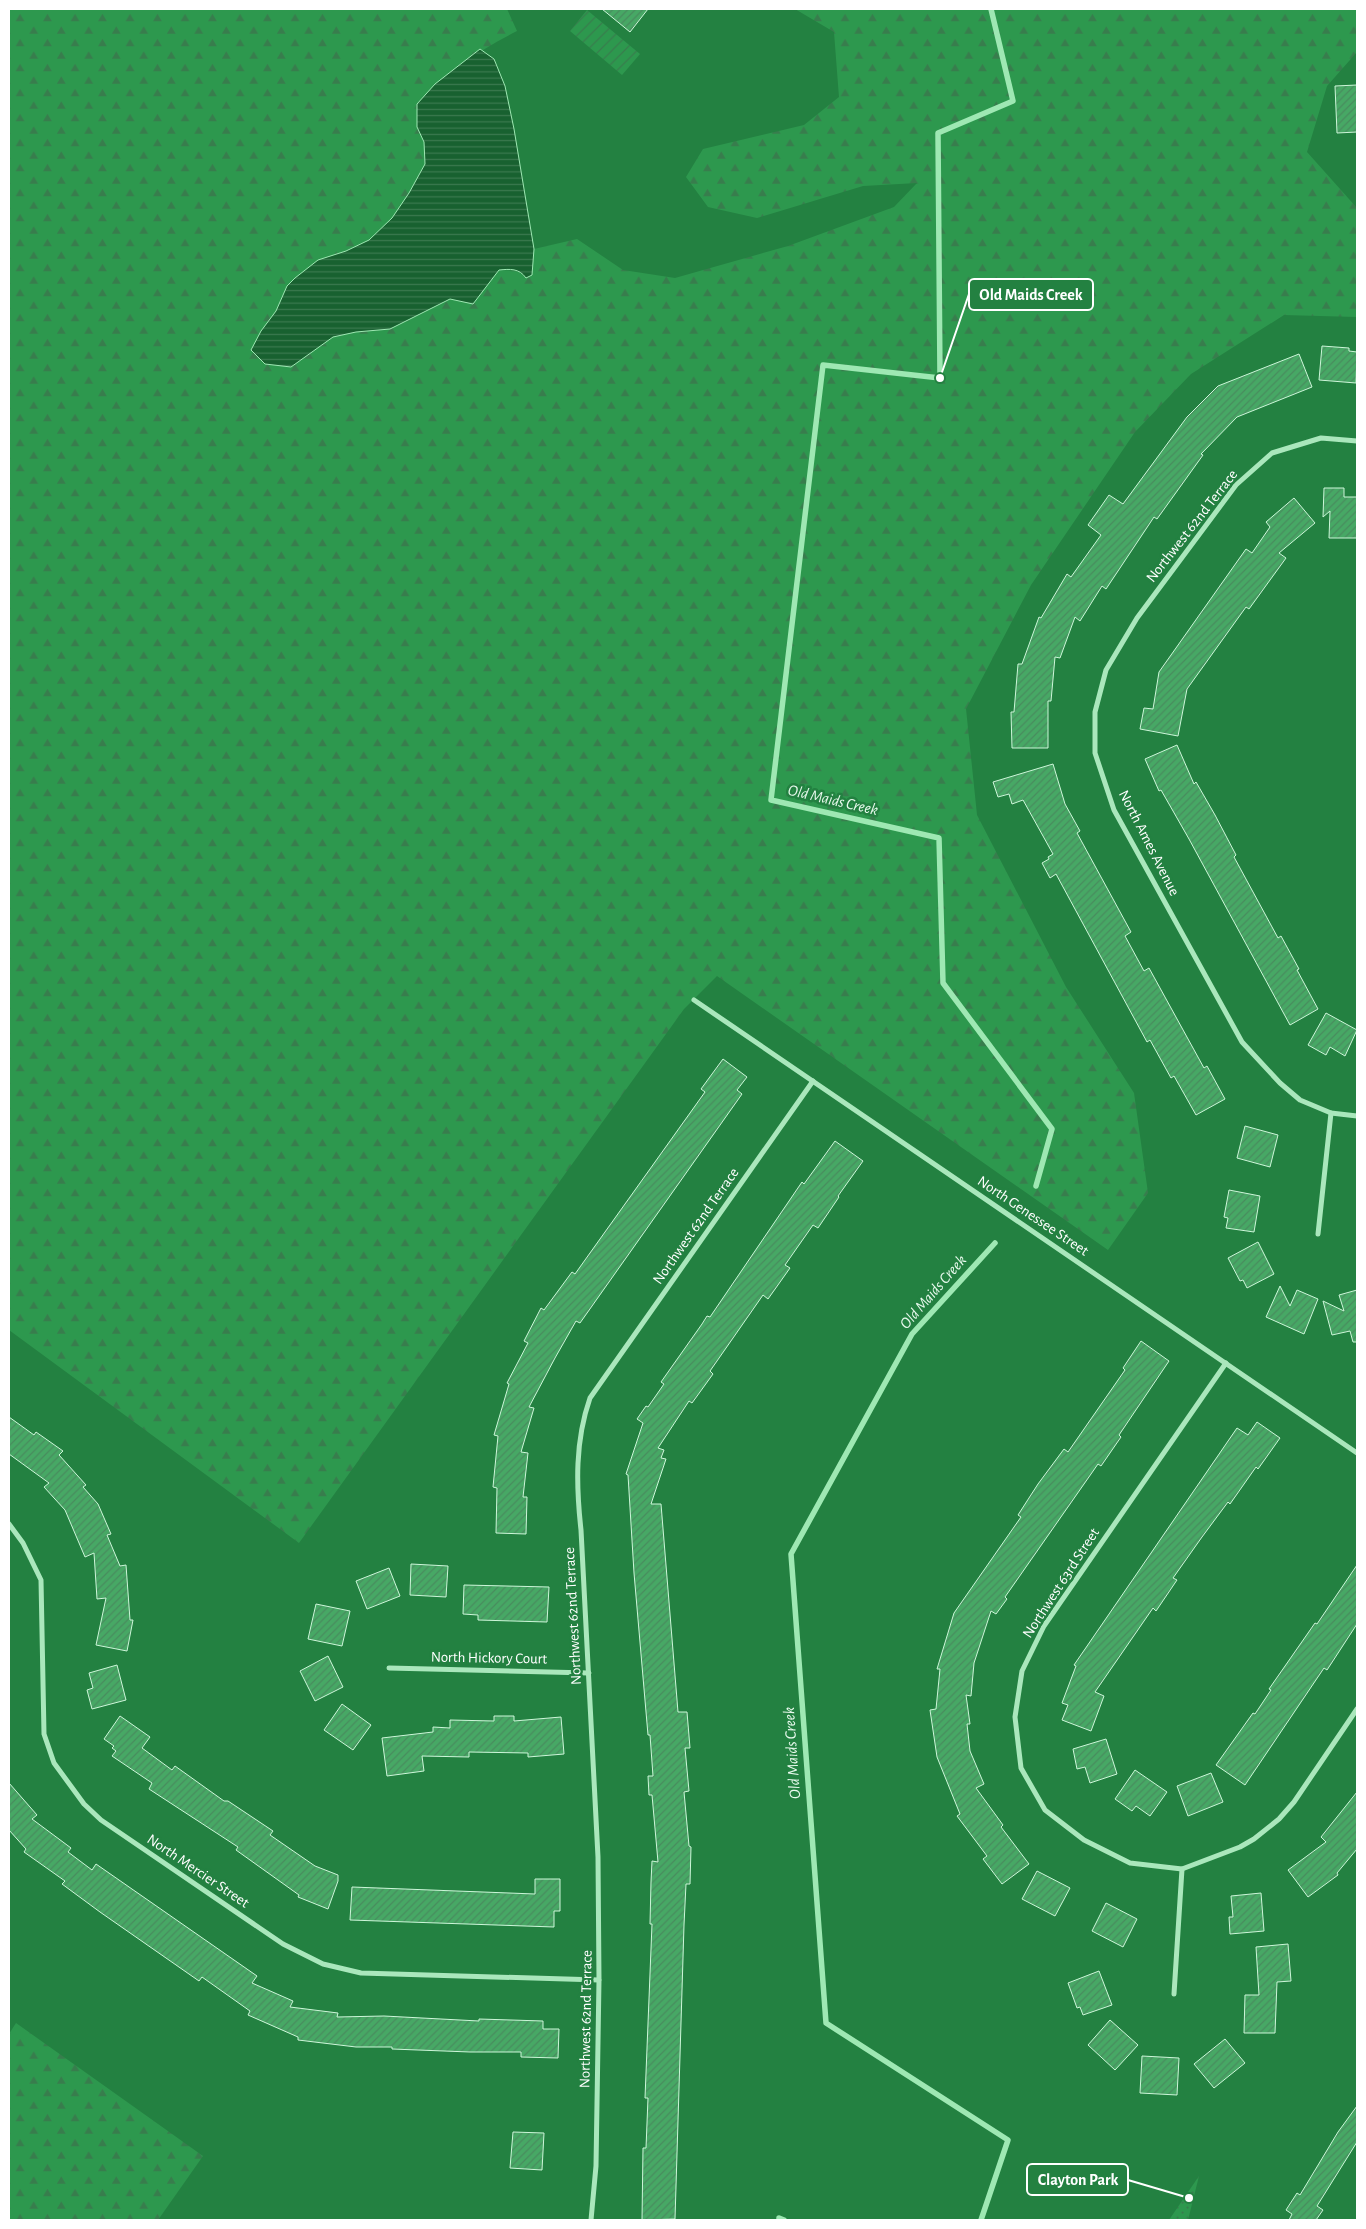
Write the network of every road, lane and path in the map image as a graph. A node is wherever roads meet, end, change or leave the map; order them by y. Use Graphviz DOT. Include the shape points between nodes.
graph roads {
  1 [pos="1357,442"];
  2 [pos="1136,618"];
  3 [pos="694,1000"];
  4 [pos="813,1082"];
  5 [pos="1331,1113"];
  6 [pos="1357,1116"];
  7 [pos="1318,1234"];
  8 [pos="1226,1363"];
  9 [pos="1357,1453"];
  10 [pos="9,1524"];
  11 [pos="389,1668"];
  12 [pos="589,1673"];
  13 [pos="1357,1709"];
  14 [pos="1182,1869"];
  15 [pos="600,1980"];
  16 [pos="1174,1994"];
  17 [pos="591,2220"];
  1 -- 2 [label="street, Northwest 62nd Terrace" via="1321,438 1272,453 1236,485"];
  2 -- 5 [label="street, North Ames Avenue" via="1106,670 1095,712 1096,753 1114,810 1242,1042 1300,1100"];
  3 -- 4 [label="street, North Genessee Street"];
  4 -- 8 [label="street, North Genessee Street"];
  4 -- 12 [label="street, Northwest 62nd Terrace" via="590,1398 579,1439 577,1468"];
  5 -- 6 [label="street"];
  5 -- 7 [label="street"];
  8 -- 9 [label="street, North Genessee Street"];
  8 -- 14 [label="street, Northwest 63rd Street" via="1044,1626 1022,1671 1015,1716 1021,1768 1045,1810 1084,1840 1130,1864"];
  10 -- 15 [label="street, North Mercier Street" via="23,1543 41,1580 44,1734 54,1763 84,1804 101,1820 262,1930 323,1964 361,1973"];
  11 -- 12 [label="street, North Hickory Court"];
  12 -- 15 [label="street, Northwest 62nd Terrace" via="597,1796"];
  13 -- 14 [label="street" via="1294,1802 1267,1830 1240,1847"];
  14 -- 16 [label="street"];
  15 -- 17 [label="street, Northwest 62nd Terrace" via="596,2166"];
}
